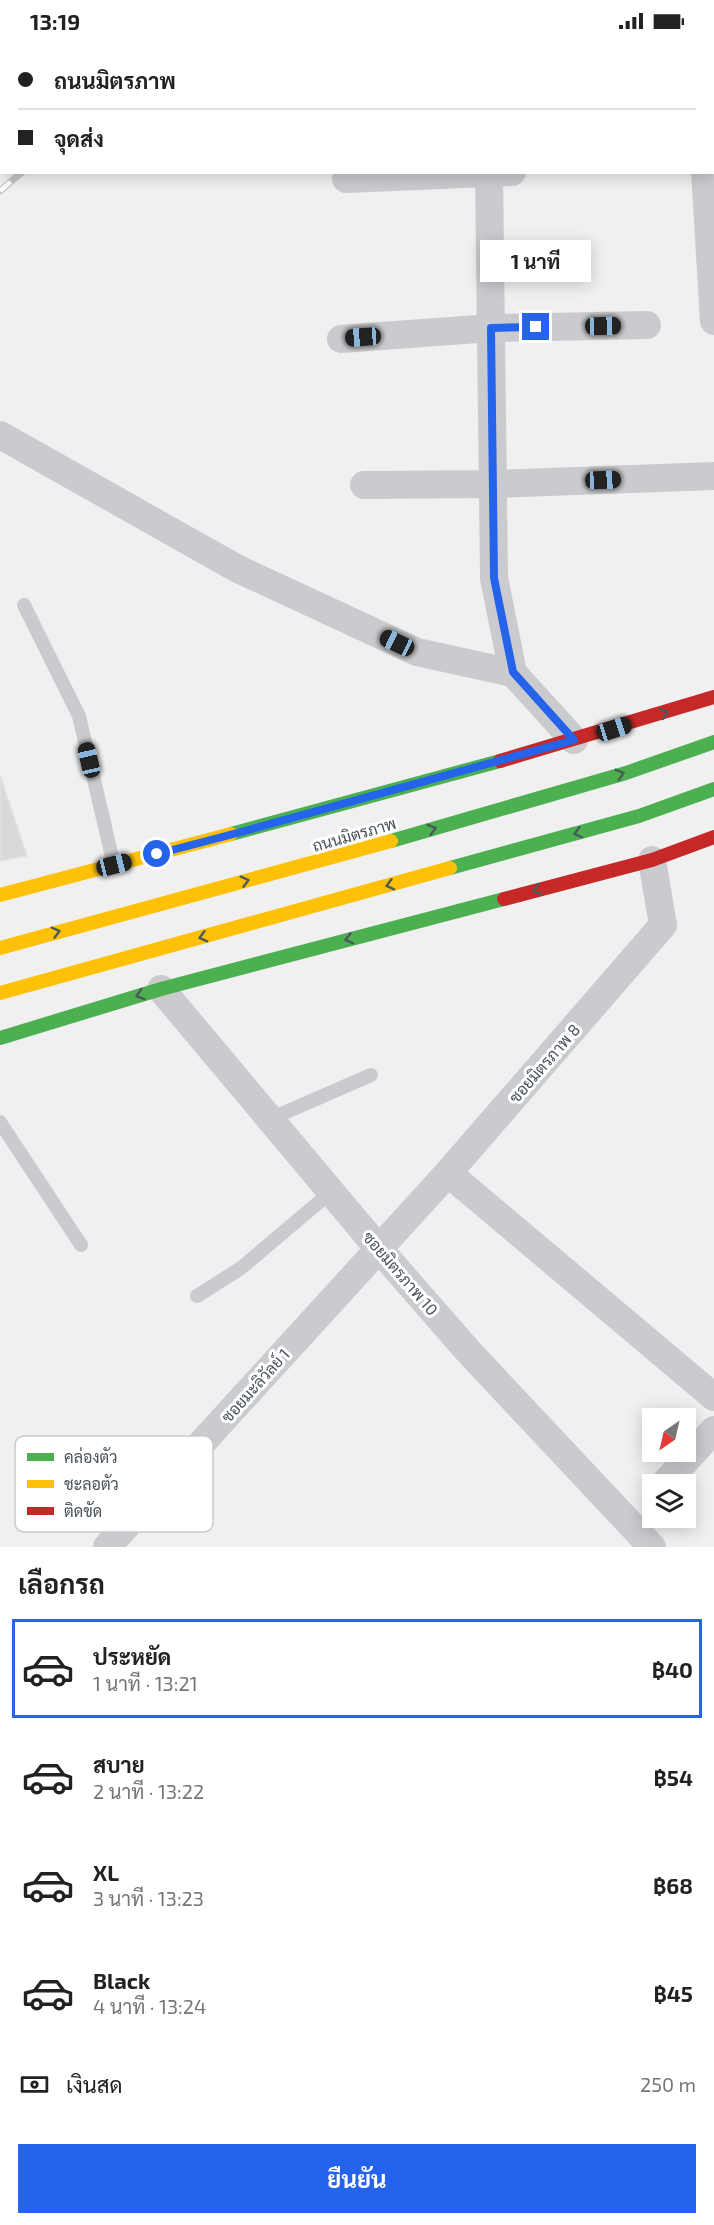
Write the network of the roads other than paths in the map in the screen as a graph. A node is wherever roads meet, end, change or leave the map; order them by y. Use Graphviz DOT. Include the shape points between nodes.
graph roads {
  1 [pos="466,174"];
  2 [pos="496,174"];
  3 [pos="705,174"];
  4 [pos="346,178"];
  5 [pos="714,321"];
  6 [pos="647,325"];
  7 [pos="491,328"];
  8 [pos="341,339"];
  9 [pos="0,435"];
  10 [pos="714,476"];
  11 [pos="493,484"];
  12 [pos="364,486"];
  13 [pos="24,605"];
  14 [pos="513,672"];
  15 [pos="714,697"];
  16 [pos="574,740"];
  17 [pos="714,742"];
  18 [pos="714,789"];
  19 [pos="714,837"];
  20 [pos="652,860"];
  21 [pos="114,865"];
  22 [pos="0,895"];
  23 [pos="0,948"];
  24 [pos="162,989"];
  25 [pos="0,993"];
  26 [pos="0,1038"];
  27 [pos="370,1075"];
  28 [pos="270,1119"];
  29 [pos="0,1122"];
  30 [pos="448,1173"];
  31 [pos="331,1192"];
  32 [pos="81,1245"];
  33 [pos="379,1249"];
  34 [pos="197,1296"];
  35 [pos="714,1397"];
  36 [pos="714,1430"];
  37 [pos="208,1436"];
  38 [pos="673,1474"];
  39 [pos="121,1532"];
  40 [pos="107,1547"];
  41 [pos="652,1547"];
  1 -- 4 [label="street"];
  2 -- 7 [label="street"];
  3 -- 5 [label="street"];
  6 -- 7 [label="street"];
  7 -- 8 [label="street"];
  7 -- 11 [label="street"];
  9 -- 14 [label="street" via="238,569 406,647"];
  10 -- 11 [label="street"];
  11 -- 12 [label="street"];
  11 -- 14 [label="street" via="494,578"];
  13 -- 21 [label="lane" via="79,716"];
  14 -- 16 [label="street"];
  16 -- 15 [label="main road, ถนนมิตรภาพ, one-way"];
  16 -- 21 [label="main road, ถนนมิตรภาพ"];
  23 -- 17 [label="main road, ถนนมิตรภาพ, one-way" via="333,858 626,773"];
  18 -- 25 [label="main road, one-way" via="639,816"];
  19 -- 20 [label="main road"];
  20 -- 24 [label="main road, one-way"];
  20 -- 30 [label="street, ซอยมิตรภาพ 8" via="663,925"];
  21 -- 22 [label="main road, ถนนมิตรภาพ"];
  24 -- 26 [label="main road, one-way"];
  24 -- 28 [label="street, ซอยมิตรภาพ 10"];
  27 -- 28 [label="lane"];
  28 -- 31 [label="street, ซอยมิตรภาพ 10"];
  29 -- 32 [label="lane"];
  30 -- 33 [label="street, ซอยมิตรภาพ 8"];
  30 -- 35 [label="street"];
  31 -- 33 [label="street, ซอยมิตรภาพ 10"];
  31 -- 34 [label="lane" via="241,1268"];
  33 -- 37 [label="street, ซอยมะลิวัลย์ 1"];
  33 -- 41 [label="street, ซอยมิตรภาพ 10" via="468,1351"];
  36 -- 38 [label="street"];
  39 -- 40 [label="street, ซอยมะลิวัลย์ 1"];
}
